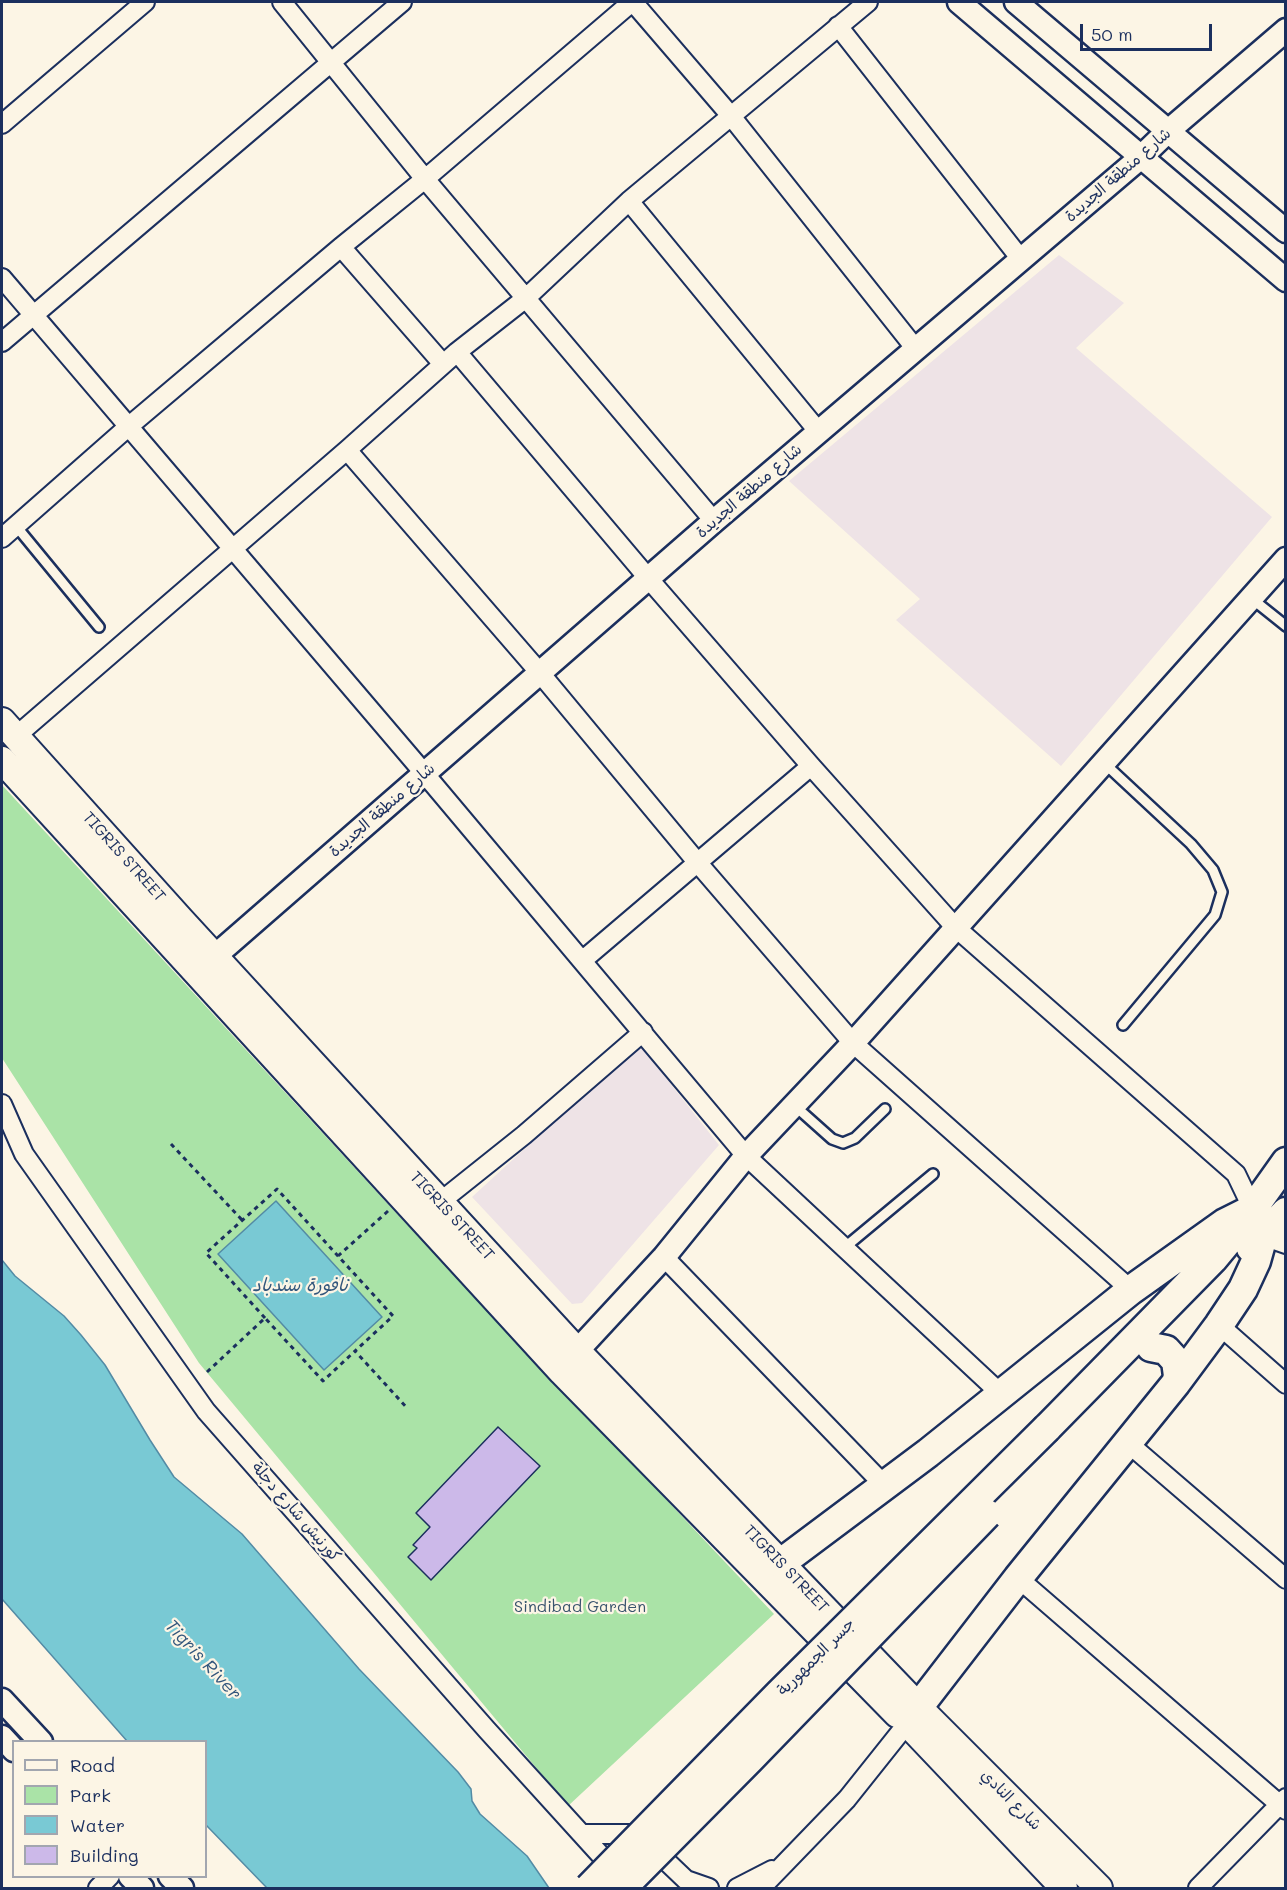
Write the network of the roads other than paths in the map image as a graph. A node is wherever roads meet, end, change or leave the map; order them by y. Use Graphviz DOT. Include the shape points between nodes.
graph roads {
  1 [pos="146,2"];
  2 [pos="282,2"];
  3 [pos="402,2"];
  4 [pos="632,2"];
  5 [pos="868,2"];
  6 [pos="960,2"];
  7 [pos="1016,2"];
  8 [pos="838,26"];
  9 [pos="1286,30"];
  10 [pos="330,62"];
  11 [pos="731,116"];
  12 [pos="2,124"];
  13 [pos="1167,132"];
  14 [pos="1140,158"];
  15 [pos="425,179"];
  16 [pos="629,201"];
  17 [pos="1286,231"];
  18 [pos="341,247"];
  19 [pos="1020,258"];
  20 [pos="2,278"];
  21 [pos="1286,280"];
  22 [pos="526,297"];
  23 [pos="33,315"];
  24 [pos="2,342"];
  25 [pos="915,348"];
  26 [pos="450,358"];
  27 [pos="128,427"];
  28 [pos="818,431"];
  29 [pos="347,450"];
  30 [pos="714,521"];
  31 [pos="16,526"];
  32 [pos="2,538"];
  33 [pos="232,548"];
  34 [pos="1286,559"];
  35 [pos="648,578"];
  36 [pos="1251,598"];
  37 [pos="1286,626"];
  38 [pos="99,627"];
  39 [pos="540,673"];
  40 [pos="8,729"];
  41 [pos="2,760"];
  42 [pos="1103,762"];
  43 [pos="811,766"];
  44 [pos="424,773"];
  45 [pos="697,862"];
  46 [pos="955,927"];
  47 [pos="215,956"];
  48 [pos="583,960"];
  49 [pos="1124,1025"];
  50 [pos="643,1032"];
  51 [pos="853,1043"];
  52 [pos="2,1104"];
  53 [pos="795,1106"];
  54 [pos="885,1109"];
  55 [pos="746,1156"];
  56 [pos="1286,1162"];
  57 [pos="933,1174"];
  58 [pos="440,1202"];
  59 [pos="1251,1210"];
  60 [pos="1286,1212"];
  61 [pos="1274,1240"];
  62 [pos="844,1248"];
  63 [pos="664,1257"];
  64 [pos="1131,1290"];
  65 [pos="1219,1326"];
  66 [pos="1151,1347"];
  67 [pos="578,1352"];
  68 [pos="562,1372"];
  69 [pos="1176,1383"];
  70 [pos="1286,1384"];
  71 [pos="1000,1393"];
  72 [pos="1052,1434"];
  73 [pos="1128,1443"];
  74 [pos="885,1486"];
  75 [pos="781,1563"];
  76 [pos="1018,1578"];
  77 [pos="1286,1579"];
  78 [pos="2,1700"];
  79 [pos="911,1713"];
  80 [pos="40,1740"];
  81 [pos="1284,1804"];
  82 [pos="582,1834"];
  83 [pos="783,1865"];
  84 [pos="589,1888"];
  85 [pos="622,1888"];
  86 [pos="632,1888"];
  87 [pos="709,1888"];
  88 [pos="736,1888"];
  89 [pos="761,1888"];
  90 [pos="1064,1888"];
  91 [pos="1099,1888"];
  92 [pos="1198,1888"];
  1 -- 12 [label="street"];
  2 -- 10 [label="street"];
  3 -- 10 [label="street"];
  4 -- 11 [label="street"];
  4 -- 15 [label="street"];
  5 -- 8 [label="street"];
  6 -- 14 [label="street"];
  7 -- 13 [label="street"];
  8 -- 11 [label="street"];
  8 -- 19 [label="street"];
  9 -- 13 [label="street, شارع منطقة الجديدة"];
  10 -- 15 [label="street"];
  10 -- 23 [label="street"];
  11 -- 16 [label="street"];
  11 -- 25 [label="street"];
  13 -- 14 [label="street, شارع منطقة الجديدة"];
  13 -- 17 [label="street"];
  14 -- 19 [label="street, شارع منطقة الجديدة"];
  14 -- 21 [label="street"];
  15 -- 18 [label="street"];
  15 -- 22 [label="street"];
  16 -- 22 [label="street"];
  16 -- 28 [label="street"];
  18 -- 26 [label="street"];
  18 -- 27 [label="street"];
  19 -- 25 [label="street, شارع منطقة الجديدة"];
  20 -- 23 [label="street"];
  22 -- 26 [label="street"];
  22 -- 30 [label="street"];
  23 -- 24 [label="street"];
  23 -- 27 [label="street"];
  25 -- 28 [label="street, شارع منطقة الجديدة"];
  26 -- 29 [label="street"];
  26 -- 35 [label="street"];
  27 -- 31 [label="street"];
  27 -- 33 [label="street"];
  28 -- 30 [label="street, شارع منطقة الجديدة"];
  29 -- 33 [label="street"];
  29 -- 39 [label="street"];
  30 -- 35 [label="street, شارع منطقة الجديدة"];
  31 -- 32 [label="street"];
  31 -- 38 [label="lane"];
  33 -- 40 [label="street"];
  33 -- 44 [label="street"];
  34 -- 36 [label="street"];
  35 -- 39 [label="street, شارع منطقة الجديدة"];
  35 -- 43 [label="street"];
  36 -- 37 [label="lane"];
  36 -- 42 [label="street"];
  39 -- 44 [label="street, شارع منطقة الجديدة"];
  39 -- 45 [label="street"];
  40 -- 47 [label="main road, TIGRIS STREET"];
  41 -- 68 [label="main road, TIGRIS STREET"];
  42 -- 46 [label="street"];
  42 -- 49 [label="lane" via="1191,844 1213,870 1222,892 1215,915"];
  43 -- 45 [label="street"];
  43 -- 46 [label="street"];
  44 -- 47 [label="street, شارع منطقة الجديدة"];
  44 -- 48 [label="street"];
  45 -- 48 [label="street"];
  45 -- 51 [label="street"];
  46 -- 51 [label="street"];
  46 -- 59 [label="street" via="1236,1174"];
  47 -- 58 [label="main road, TIGRIS STREET"];
  48 -- 50 [label="street"];
  50 -- 55 [label="street"];
  50 -- 58 [label="street"];
  51 -- 53 [label="street"];
  51 -- 64 [label="street"];
  52 -- 82 [label="street, كورنيش شارع دجلة" via="24,1154 206,1411"];
  53 -- 54 [label="lane" via="843,1143 855,1138"];
  53 -- 55 [label="street"];
  55 -- 62 [label="street"];
  55 -- 63 [label="street"];
  56 -- 59 [label="main road"];
  57 -- 62 [label="lane"];
  58 -- 67 [label="main road, TIGRIS STREET"];
  59 -- 64 [label="main road" via="1225,1223"];
  59 -- 72 [label="main road" via="1213,1259"];
  60 -- 61 [label="main road"];
  61 -- 65 [label="main road" via="1256,1261"];
  61 -- 66 [label="main road"];
  62 -- 71 [label="street"];
  63 -- 67 [label="street"];
  63 -- 74 [label="street"];
  64 -- 71 [label="main road"];
  65 -- 69 [label="main road"];
  65 -- 70 [label="street"];
  66 -- 69 [label="main road" via="1166,1350 1176,1361"];
  66 -- 72 [label="main road"];
  67 -- 68 [label="main road"];
  67 -- 75 [label="main road, TIGRIS STREET"];
  68 -- 79 [label="main road, TIGRIS STREET"];
  69 -- 73 [label="main road"];
  71 -- 74 [label="main road"];
  72 -- 84 [label="main road, جسر الجمهورية, bridge" via="779,1694"];
  72 -- 85 [label="main road, جسر الجمهورية, bridge" via="750,1759"];
  73 -- 76 [label="main road"];
  73 -- 77 [label="street"];
  74 -- 75 [label="main road"];
  75 -- 79 [label="main road, TIGRIS STREET"];
  76 -- 79 [label="main road"];
  76 -- 81 [label="street"];
  78 -- 80 [label="street"];
  79 -- 83 [label="street" via="847,1799"];
  79 -- 90 [label="main road, TIGRIS STREET"];
  79 -- 91 [label="main road, شارع النادي"];
  81 -- 92 [label="street"];
  82 -- 86 [label="street, كورنيش شارع دجلة"];
  82 -- 87 [label="street" via="641,1836 686,1880"];
  83 -- 88 [label="street"];
  83 -- 89 [label="street"];
}
